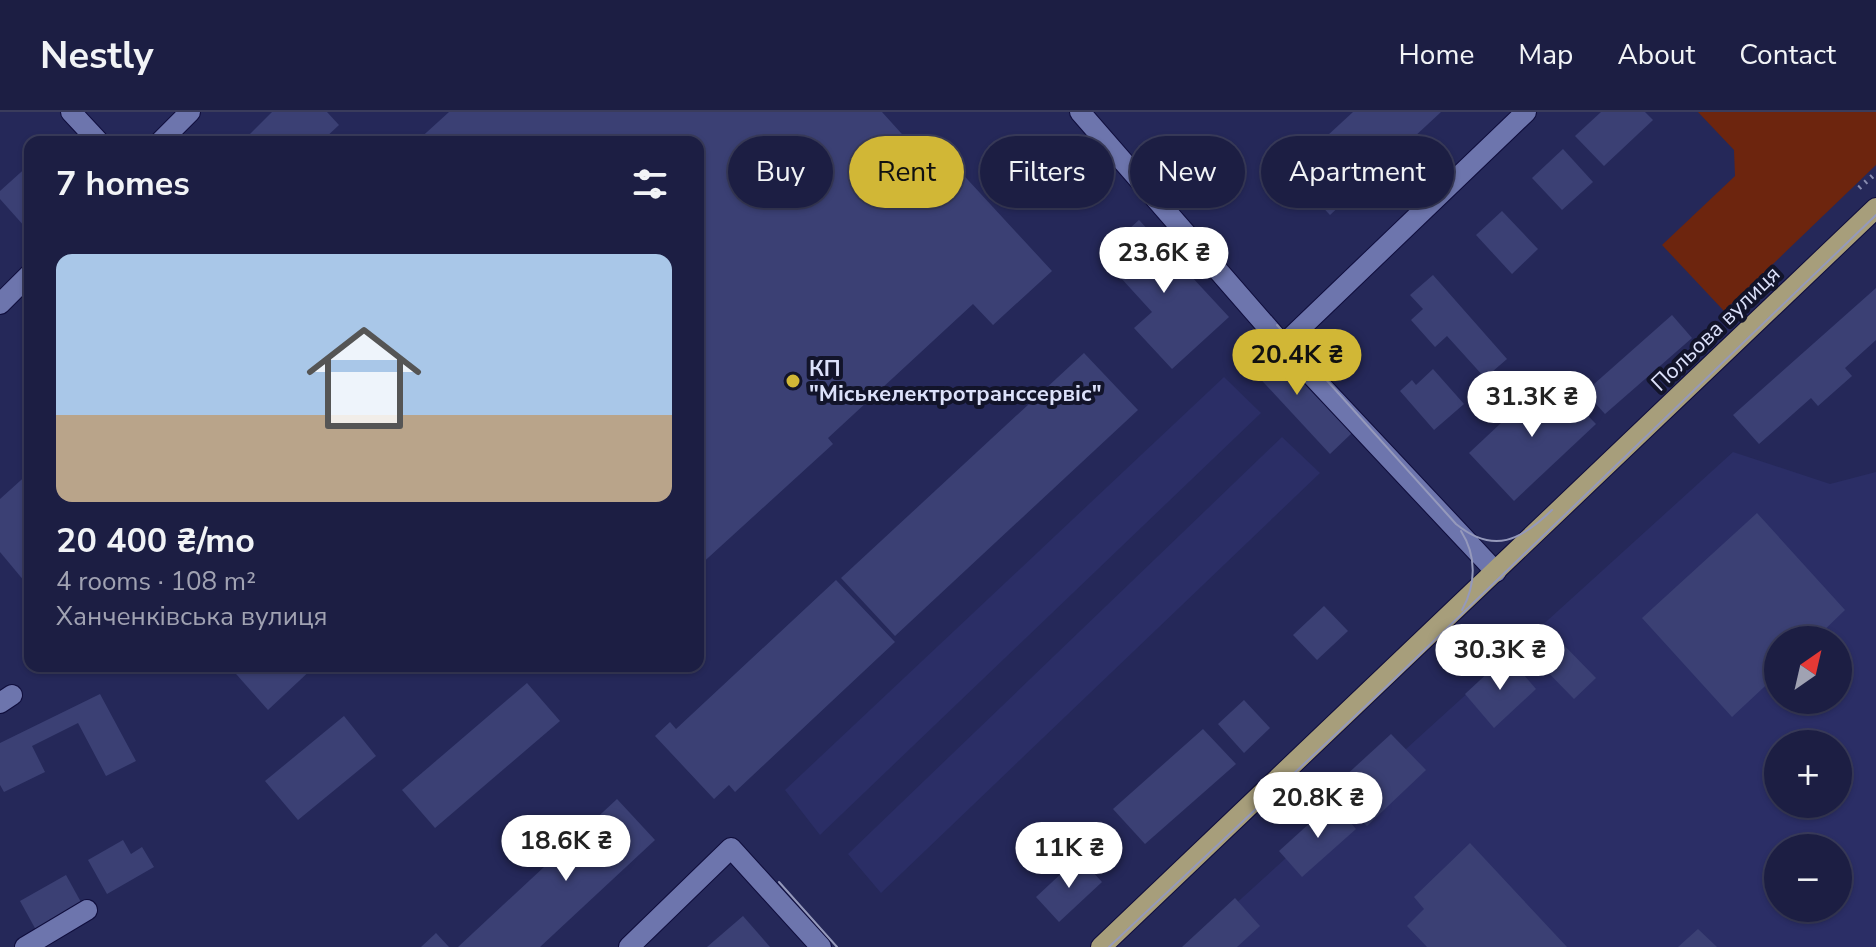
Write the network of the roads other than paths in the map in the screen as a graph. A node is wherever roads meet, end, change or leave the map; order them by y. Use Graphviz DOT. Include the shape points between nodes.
graph roads {
  1 [pos="71,112"];
  2 [pos="190,112"];
  3 [pos="1080,112"];
  4 [pos="1526,112"];
  5 [pos="93,136"];
  6 [pos="166,136"];
  7 [pos="1876,208"];
  8 [pos="24,280"];
  9 [pos="0,304"];
  10 [pos="1283,345"];
  11 [pos="1496,572"];
  12 [pos="87,910"];
  13 [pos="25,947"];
  14 [pos="629,947"];
  15 [pos="821,947"];
  16 [pos="1101,947"];
  1 -- 5 [label="street"];
  2 -- 6 [label="street"];
  3 -- 10 [label="street"];
  4 -- 10 [label="street"];
  7 -- 11 [label="main road, Польова вулиця"];
  8 -- 9 [label="street"];
  10 -- 11 [label="street"];
  11 -- 16 [label="main road, Польова вулиця"];
  12 -- 13 [label="street"];
  14 -- 15 [label="street" via="731,848"];
}
